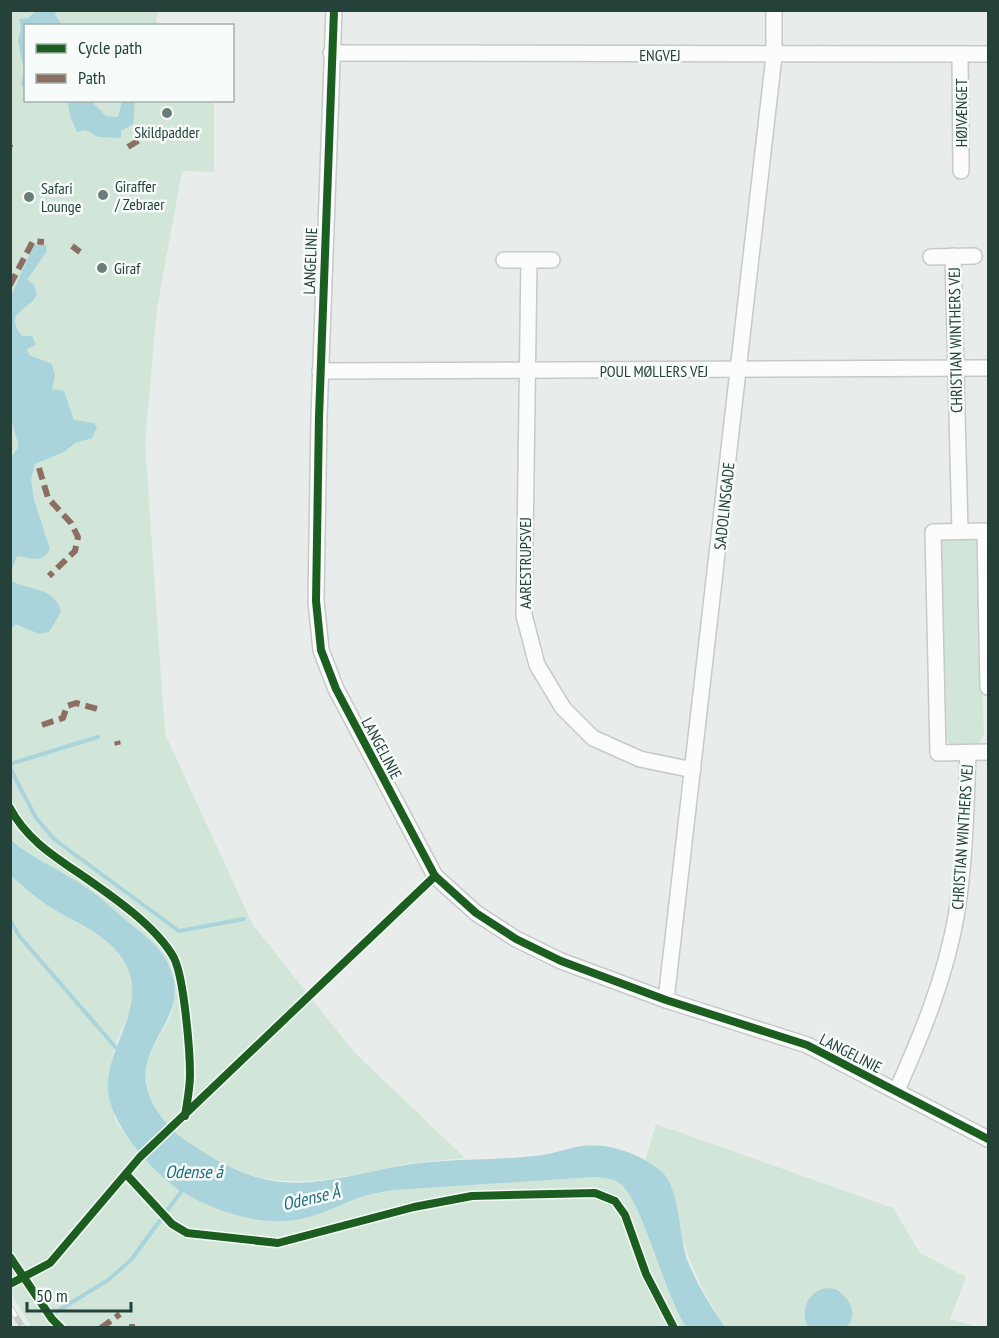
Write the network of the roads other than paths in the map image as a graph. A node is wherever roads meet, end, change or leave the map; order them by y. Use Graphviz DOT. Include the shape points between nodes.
graph roads {
  1 [pos="334,10"];
  2 [pos="774,10"];
  3 [pos="331,53"];
  4 [pos="960,54"];
  5 [pos="988,54"];
  6 [pos="774,56"];
  7 [pos="961,171"];
  8 [pos="931,256"];
  9 [pos="953,256"];
  10 [pos="974,256"];
  11 [pos="504,260"];
  12 [pos="528,260"];
  13 [pos="552,260"];
  14 [pos="954,368"];
  15 [pos="988,368"];
  16 [pos="320,371"];
  17 [pos="527,371"];
  18 [pos="739,371"];
  19 [pos="960,531"];
  20 [pos="988,687"];
  21 [pos="988,752"];
  22 [pos="968,753"];
  23 [pos="693,770"];
  24 [pos="666,1000"];
  25 [pos="897,1090"];
  26 [pos="988,1139"];
  1 -- 3 [label="street, LANGELINIE"];
  2 -- 6 [label="street, SADOLINSGADE"];
  3 -- 6 [label="street, ENGVEJ"];
  3 -- 16 [label="street, LANGELINIE"];
  4 -- 5 [label="street, ENGVEJ"];
  4 -- 6 [label="street, ENGVEJ"];
  4 -- 7 [label="street, HØJVÆNGET"];
  6 -- 18 [label="street, SADOLINSGADE"];
  8 -- 9 [label="street, CHRISTIAN WINTHERS VEJ"];
  9 -- 10 [label="street, CHRISTIAN WINTHERS VEJ"];
  9 -- 14 [label="street, CHRISTIAN WINTHERS VEJ"];
  11 -- 12 [label="street"];
  12 -- 13 [label="street"];
  12 -- 17 [label="street, AARESTRUPSVEJ"];
  14 -- 15 [label="street, POUL MØLLERS VEJ"];
  14 -- 18 [label="street, POUL MØLLERS VEJ"];
  14 -- 19 [label="street, CHRISTIAN WINTHERS VEJ"];
  16 -- 17 [label="street, POUL MØLLERS VEJ"];
  16 -- 24 [label="street, LANGELINIE" via="316,601 321,650 336,689 435,876 476,913 516,939 561,961"];
  17 -- 18 [label="street, POUL MØLLERS VEJ"];
  17 -- 23 [label="street, AARESTRUPSVEJ" via="524,615 537,665 563,708 593,738 640,759"];
  18 -- 23 [label="street, SADOLINSGADE"];
  19 -- 20 [label="street, CHRISTIAN WINTHERS VEJ" via="985,531"];
  19 -- 22 [label="street, CHRISTIAN WINTHERS VEJ" via="933,532 938,753"];
  21 -- 22 [label="street, CHRISTIAN WINTHERS VEJ"];
  22 -- 25 [label="street, CHRISTIAN WINTHERS VEJ" via="956,917 924,1033"];
  23 -- 24 [label="street, SADOLINSGADE"];
  24 -- 25 [label="street, LANGELINIE" via="807,1046"];
  25 -- 26 [label="street, LANGELINIE"];
}
